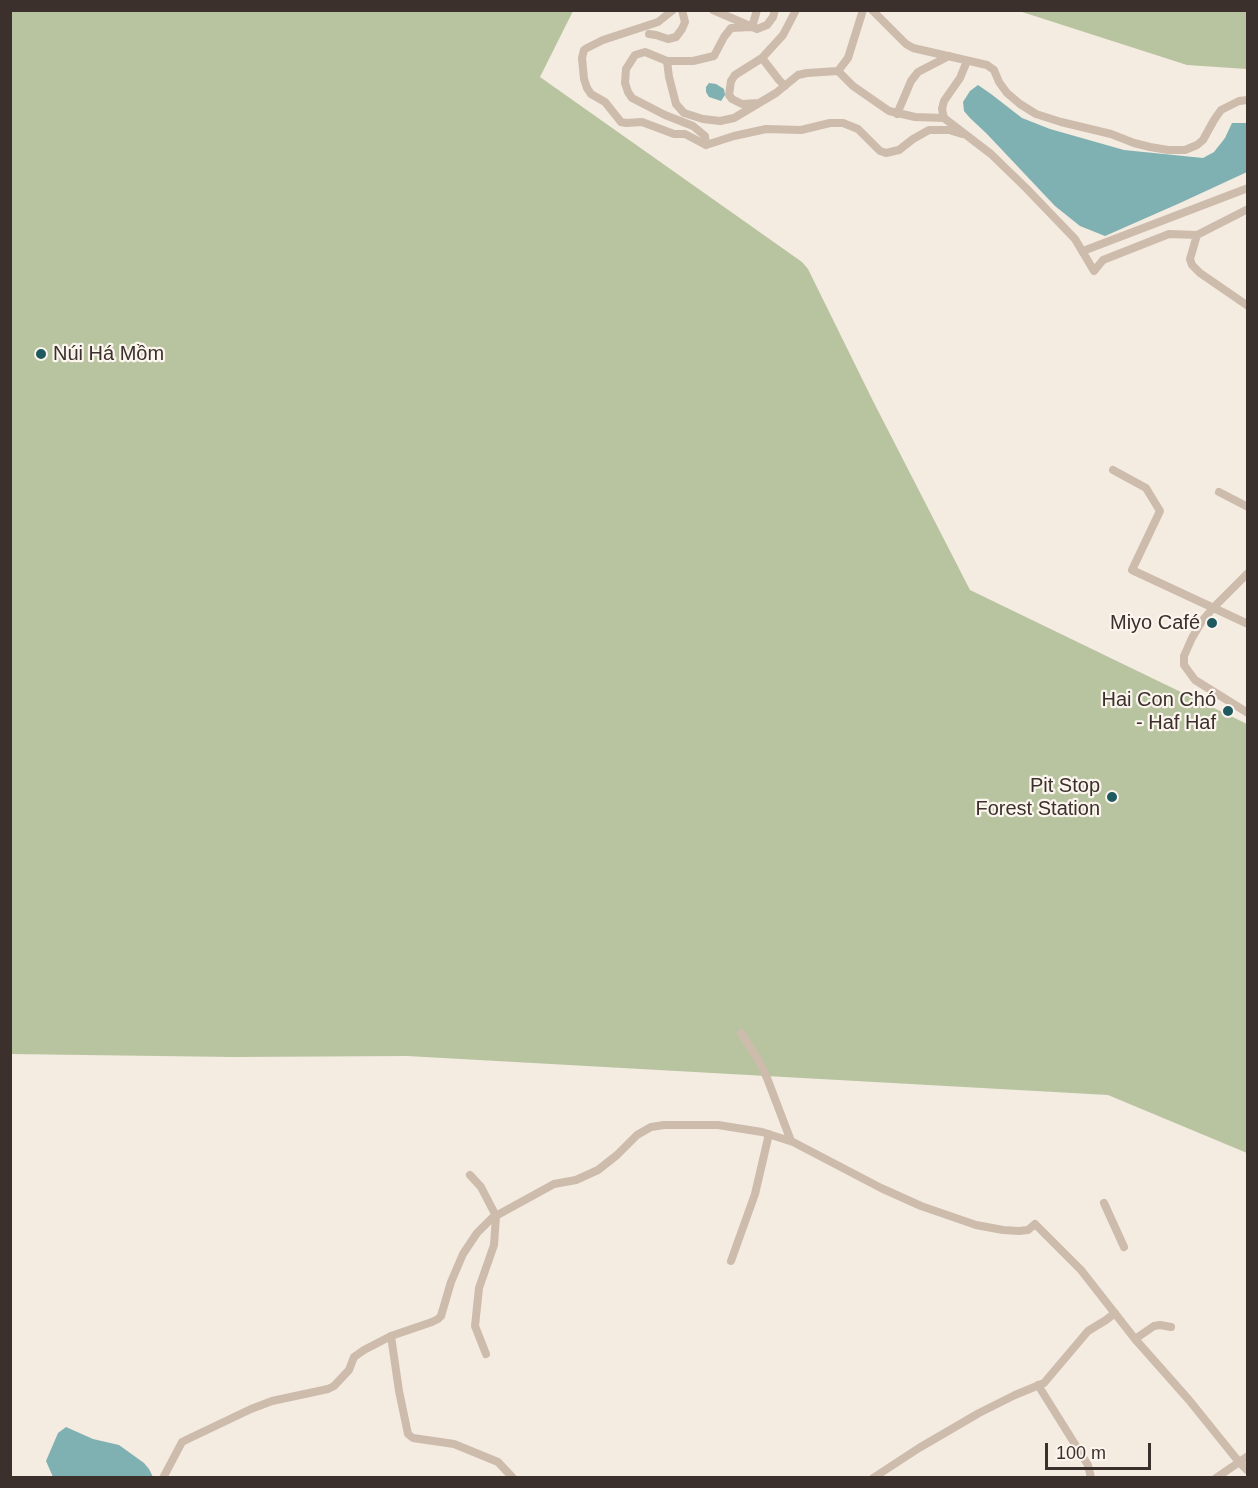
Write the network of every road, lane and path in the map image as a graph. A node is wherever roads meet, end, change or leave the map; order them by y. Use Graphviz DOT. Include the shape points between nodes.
graph roads {
  1 [pos="673,10"];
  2 [pos="681,10"];
  3 [pos="712,10"];
  4 [pos="757,10"];
  5 [pos="775,10"];
  6 [pos="863,10"];
  7 [pos="872,10"];
  8 [pos="795,11"];
  9 [pos="752,27"];
  10 [pos="650,34"];
  11 [pos="949,56"];
  12 [pos="762,58"];
  13 [pos="968,61"];
  14 [pos="667,62"];
  15 [pos="837,71"];
  16 [pos="785,86"];
  17 [pos="1248,100"];
  18 [pos="760,103"];
  19 [pos="897,114"];
  20 [pos="944,118"];
  21 [pos="968,136"];
  22 [pos="706,145"];
  23 [pos="1248,188"];
  24 [pos="1248,209"];
  25 [pos="1197,235"];
  26 [pos="1083,251"];
  27 [pos="1248,306"];
  28 [pos="1113,470"];
  29 [pos="1219,492"];
  30 [pos="1248,507"];
  31 [pos="1248,573"];
  32 [pos="1213,608"];
  33 [pos="1248,624"];
  34 [pos="1248,713"];
  35 [pos="741,1033"];
  36 [pos="769,1134"];
  37 [pos="791,1141"];
  38 [pos="470,1175"];
  39 [pos="1104,1203"];
  40 [pos="496,1216"];
  41 [pos="1124,1247"];
  42 [pos="731,1261"];
  43 [pos="1114,1313"];
  44 [pos="1171,1327"];
  45 [pos="391,1336"];
  46 [pos="1135,1339"];
  47 [pos="486,1354"];
  48 [pos="1038,1385"];
  49 [pos="1248,1456"];
  50 [pos="1239,1462"];
  51 [pos="1248,1471"];
  52 [pos="1217,1477"];
  53 [pos="163,1478"];
  54 [pos="513,1478"];
  55 [pos="873,1478"];
  56 [pos="1091,1478"];
  1 -- 22 [label="street" via="658,22 584,50 584,79 591,94 605,102 621,122 642,122 674,134 686,134"];
  2 -- 10 [label="street" via="686,22 676,37"];
  3 -- 9 [label="street"];
  4 -- 9 [label="street"];
  5 -- 9 [label="street" via="767,25"];
  6 -- 15 [label="street" via="848,58"];
  7 -- 11 [label="street" via="906,44"];
  8 -- 12 [label="street" via="783,35"];
  9 -- 14 [label="street" via="731,28 714,56"];
  11 -- 13 [label="street"];
  11 -- 19 [label="street" via="918,72"];
  12 -- 16 [label="street"];
  12 -- 18 [label="street" via="735,75 729,87 729,94 736,101"];
  13 -- 17 [label="street" via="994,70 1007,93 1036,114 1168,150 1197,145 1221,110"];
  13 -- 20 [label="street" via="944,101"];
  14 -- 18 [label="street" via="676,104 693,117 727,120"];
  14 -- 22 [label="street" via="650,53 635,55 626,69 629,95 693,126 705,136"];
  15 -- 16 [label="street" via="798,75"];
  15 -- 19 [label="street" via="867,97"];
  16 -- 18 [label="street"];
  19 -- 20 [label="street"];
  20 -- 21 [label="street"];
  21 -- 22 [label="street" via="949,130 929,130 899,150 886,153 858,129 837,122 792,131 766,129"];
  21 -- 26 [label="street" via="1020,181"];
  23 -- 26 [label="street"];
  24 -- 25 [label="street"];
  25 -- 26 [label="street" via="1169,234 1103,260 1095,271"];
  25 -- 27 [label="street" via="1192,265"];
  28 -- 32 [label="street" via="1146,488 1160,511 1132,570"];
  29 -- 30 [label="street"];
  31 -- 32 [label="street"];
  32 -- 33 [label="street"];
  32 -- 34 [label="street" via="1192,638 1184,665 1195,680"];
  35 -- 37 [label="street" via="767,1078"];
  36 -- 37 [label="street"];
  36 -- 40 [label="street" via="718,1125 651,1127 598,1170 554,1184"];
  36 -- 42 [label="street" via="755,1194"];
  37 -- 43 [label="street" via="937,1212 1010,1231 1028,1230 1035,1224 1081,1270"];
  38 -- 40 [label="street"];
  39 -- 41 [label="street"];
  40 -- 45 [label="street" via="477,1233 464,1254 441,1316"];
  40 -- 47 [label="street" via="494,1245 479,1288 475,1326"];
  43 -- 46 [label="street"];
  43 -- 48 [label="street" via="1088,1331 1044,1383"];
  44 -- 46 [label="street" via="1154,1326"];
  45 -- 53 [label="street" via="354,1356 349,1370 334,1386 251,1409 182,1443"];
  45 -- 54 [label="street" via="408,1434 454,1444 498,1462"];
  46 -- 50 [label="street"];
  48 -- 55 [label="street" via="979,1413"];
  48 -- 56 [label="street" via="1088,1465"];
  49 -- 50 [label="street"];
  50 -- 51 [label="street"];
  50 -- 52 [label="street"];
}
